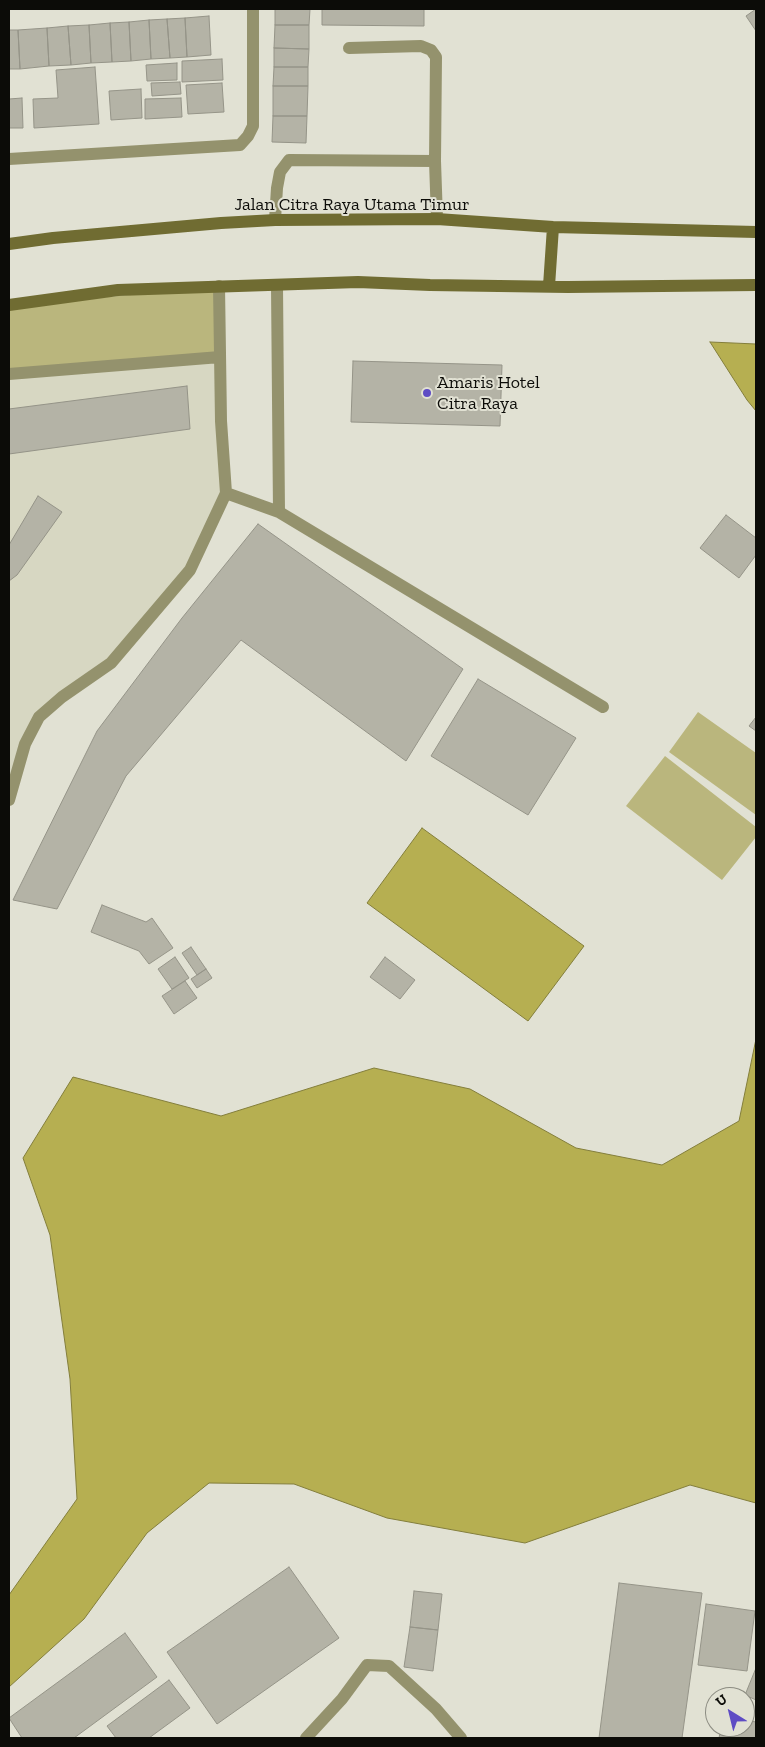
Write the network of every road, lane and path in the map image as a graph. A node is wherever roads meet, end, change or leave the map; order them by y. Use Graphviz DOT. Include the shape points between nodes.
graph roads {
  1 [pos="253,9"];
  2 [pos="349,48"];
  3 [pos="9,159"];
  4 [pos="435,161"];
  5 [pos="437,219"];
  6 [pos="275,220"];
  7 [pos="553,227"];
  8 [pos="756,232"];
  9 [pos="9,244"];
  10 [pos="756,285"];
  11 [pos="219,286"];
  12 [pos="278,286"];
  13 [pos="549,286"];
  14 [pos="9,305"];
  15 [pos="220,357"];
  16 [pos="9,374"];
  17 [pos="226,493"];
  18 [pos="279,512"];
  19 [pos="603,707"];
  20 [pos="9,800"];
  21 [pos="306,1738"];
  22 [pos="461,1738"];
  1 -- 3 [label="street" via="252,126 240,145"];
  2 -- 4 [label="street" via="421,46 431,50 436,57"];
  4 -- 5 [label="street"];
  4 -- 6 [label="street" via="289,160 280,172"];
  5 -- 6 [label="main road, Jalan Citra Raya Utama Timur"];
  5 -- 7 [label="main road, Jalan Citra Raya Utama Timur"];
  6 -- 9 [label="main road, Jalan Citra Raya Utama Timur"];
  7 -- 8 [label="main road, Jalan Citra Raya Utama Timur"];
  7 -- 13 [label="main road"];
  10 -- 13 [label="main road"];
  11 -- 12 [label="main road"];
  11 -- 14 [label="main road" via="118,290"];
  11 -- 15 [label="street"];
  12 -- 13 [label="main road" via="358,282"];
  12 -- 18 [label="street"];
  15 -- 16 [label="street"];
  15 -- 17 [label="street"];
  17 -- 18 [label="street"];
  17 -- 20 [label="street" via="190,570 111,663 39,717 25,744"];
  18 -- 19 [label="street"];
  21 -- 22 [label="street" via="342,1699 367,1665 390,1666 436,1709"];
}
